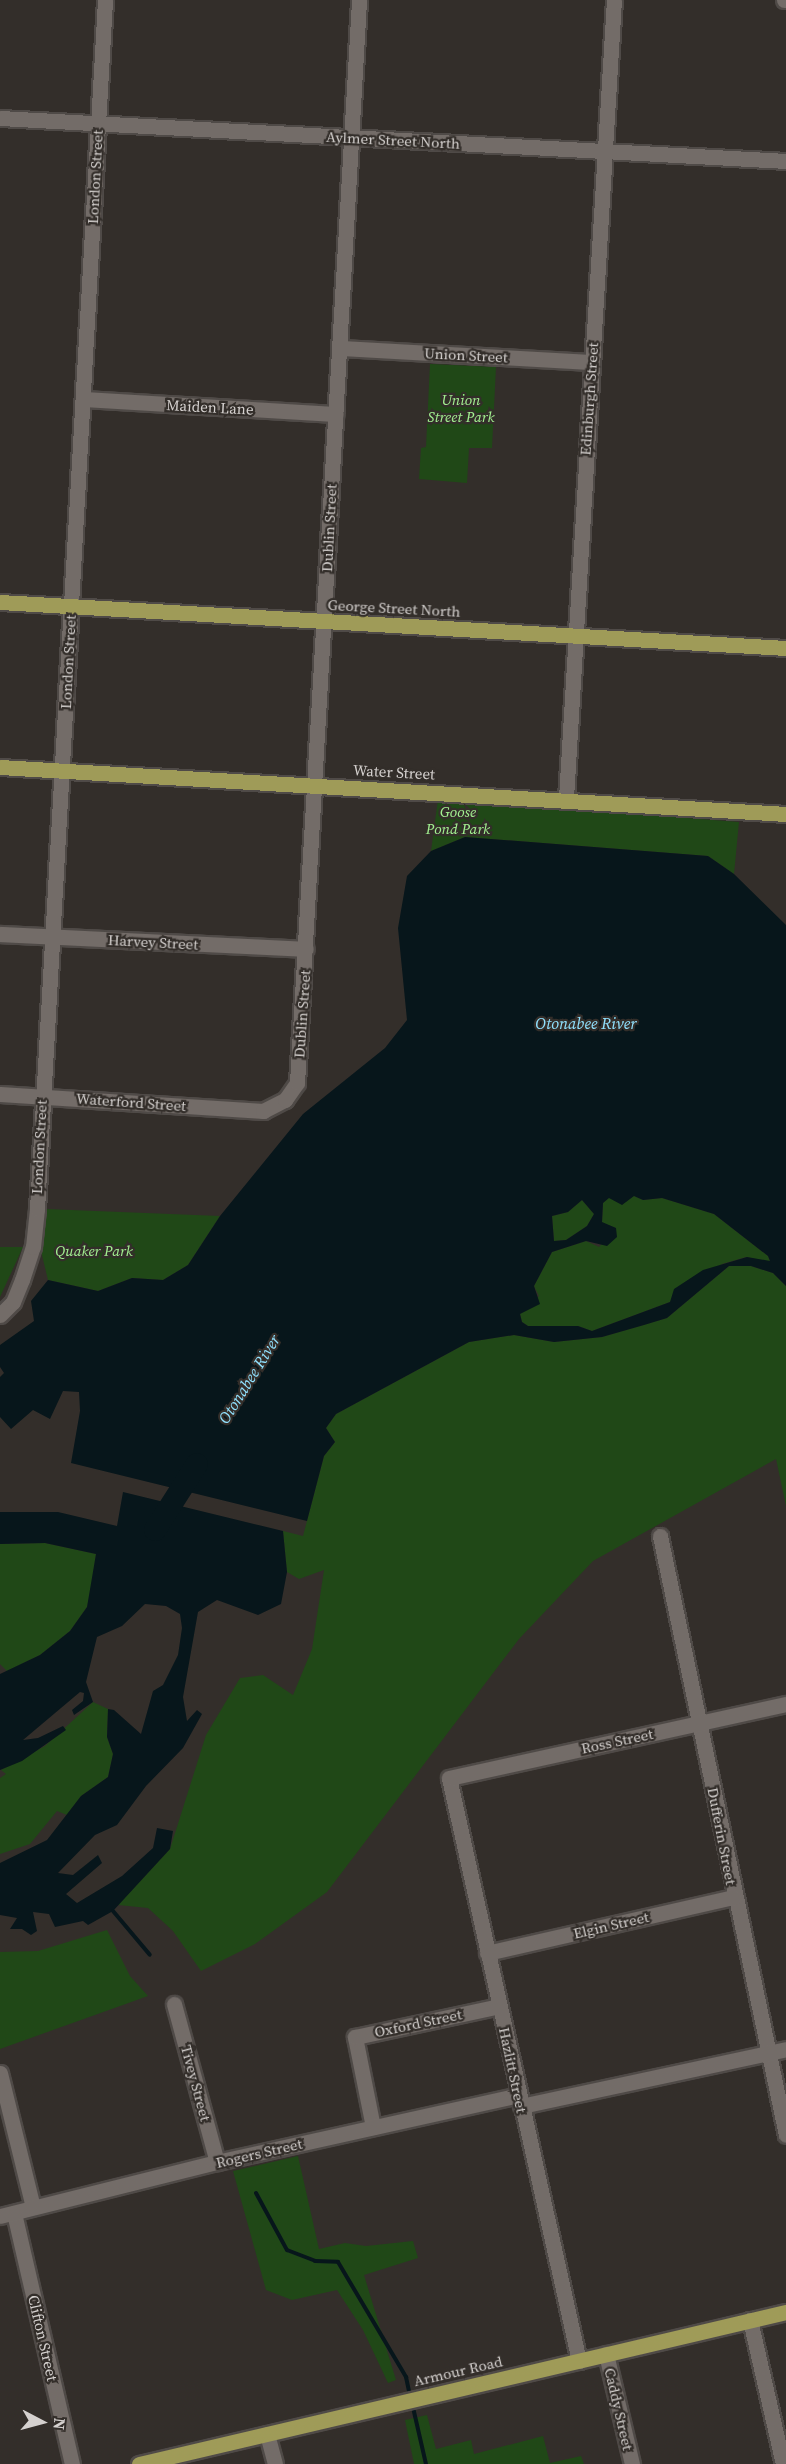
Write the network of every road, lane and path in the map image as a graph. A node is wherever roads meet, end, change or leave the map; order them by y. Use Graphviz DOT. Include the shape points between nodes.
graph roads {
  1 [pos="105,0"];
  2 [pos="359,0"];
  3 [pos="614,0"];
  4 [pos="0,118"];
  5 [pos="98,123"];
  6 [pos="353,138"];
  7 [pos="605,152"];
  8 [pos="786,161"];
  9 [pos="340,348"];
  10 [pos="592,362"];
  11 [pos="83,399"];
  12 [pos="336,414"];
  13 [pos="0,602"];
  14 [pos="71,605"];
  15 [pos="325,622"];
  16 [pos="574,636"];
  17 [pos="786,648"];
  18 [pos="0,767"];
  19 [pos="61,771"];
  20 [pos="315,787"];
  21 [pos="566,798"];
  22 [pos="786,814"];
  23 [pos="0,934"];
  24 [pos="51,937"];
  25 [pos="306,949"];
  26 [pos="0,1094"];
  27 [pos="42,1096"];
  28 [pos="263,1111"];
  29 [pos="0,1316"];
  30 [pos="660,1536"];
  31 [pos="786,1704"];
  32 [pos="699,1723"];
  33 [pos="449,1778"];
  34 [pos="734,1897"];
  35 [pos="487,1953"];
  36 [pos="174,2004"];
  37 [pos="500,2006"];
  38 [pos="786,2049"];
  39 [pos="768,2052"];
  40 [pos="0,2073"];
  41 [pos="520,2101"];
  42 [pos="373,2127"];
  43 [pos="786,2135"];
  44 [pos="217,2162"];
  45 [pos="33,2207"];
  46 [pos="7,2214"];
  47 [pos="786,2312"];
  48 [pos="750,2320"];
  49 [pos="606,2354"];
  50 [pos="579,2361"];
  51 [pos="267,2434"];
  52 [pos="72,2464"];
  53 [pos="139,2464"];
  54 [pos="274,2464"];
  55 [pos="632,2464"];
  56 [pos="783,2464"];
  1 -- 5 [label="street, London Street"];
  2 -- 6 [label="street, Dublin Street"];
  3 -- 7 [label="street, Edinburgh Street"];
  4 -- 5 [label="street, Aylmer Street North"];
  5 -- 6 [label="street, Aylmer Street North"];
  5 -- 11 [label="street, London Street"];
  6 -- 7 [label="street, Aylmer Street North"];
  6 -- 9 [label="street, Dublin Street"];
  7 -- 8 [label="street, Aylmer Street North"];
  7 -- 10 [label="street, Edinburgh Street"];
  9 -- 10 [label="street, Union Street"];
  9 -- 12 [label="street, Dublin Street"];
  10 -- 16 [label="street, Edinburgh Street"];
  11 -- 12 [label="street, Maiden Lane"];
  11 -- 14 [label="street, London Street"];
  12 -- 15 [label="street, Dublin Street"];
  13 -- 14 [label="main road, George Street North"];
  14 -- 15 [label="main road, George Street North"];
  14 -- 19 [label="street, London Street"];
  15 -- 16 [label="main road, George Street North"];
  15 -- 20 [label="street, Dublin Street"];
  16 -- 17 [label="main road, George Street North"];
  16 -- 21 [label="street, Edinburgh Street"];
  18 -- 19 [label="main road, Water Street"];
  19 -- 20 [label="main road, Water Street"];
  19 -- 24 [label="street, London Street"];
  20 -- 21 [label="main road, Water Street"];
  20 -- 25 [label="street, Dublin Street"];
  21 -- 22 [label="main road, Water Street"];
  23 -- 24 [label="street, Harvey Street"];
  24 -- 25 [label="street, Harvey Street"];
  24 -- 27 [label="street, London Street"];
  25 -- 28 [label="street, Dublin Street" via="297,1083 285,1100"];
  26 -- 27 [label="street, Waterford Street"];
  27 -- 28 [label="street, Waterford Street"];
  27 -- 29 [label="street, London Street" via="33,1247 13,1302"];
  30 -- 32 [label="street, Dufferin Street"];
  31 -- 32 [label="street, Ross Street"];
  32 -- 33 [label="street, Ross Street"];
  32 -- 34 [label="street, Dufferin Street"];
  33 -- 35 [label="street, Hazlitt Street"];
  34 -- 35 [label="street, Elgin Street"];
  34 -- 39 [label="street, Dufferin Street"];
  35 -- 37 [label="street, Hazlitt Street"];
  36 -- 44 [label="street, Tivey Street"];
  37 -- 41 [label="street, Hazlitt Street"];
  37 -- 42 [label="street, Oxford Street" via="356,2037"];
  38 -- 39 [label="street, Rogers Street"];
  39 -- 41 [label="street, Rogers Street"];
  39 -- 43 [label="street, Dufferin Street"];
  40 -- 45 [label="street"];
  41 -- 42 [label="street, Rogers Street"];
  41 -- 50 [label="street, Hazlitt Street"];
  42 -- 44 [label="street, Rogers Street"];
  44 -- 45 [label="street, Rogers Street"];
  45 -- 46 [label="street, Rogers Street"];
  46 -- 52 [label="street, Clifton Street"];
  47 -- 48 [label="main road, Armour Road"];
  48 -- 49 [label="main road, Armour Road"];
  48 -- 56 [label="street"];
  49 -- 50 [label="main road, Armour Road"];
  49 -- 55 [label="street, Caddy Street"];
  50 -- 51 [label="main road, Armour Road"];
  51 -- 53 [label="main road, Armour Road"];
  51 -- 54 [label="street"];
}
